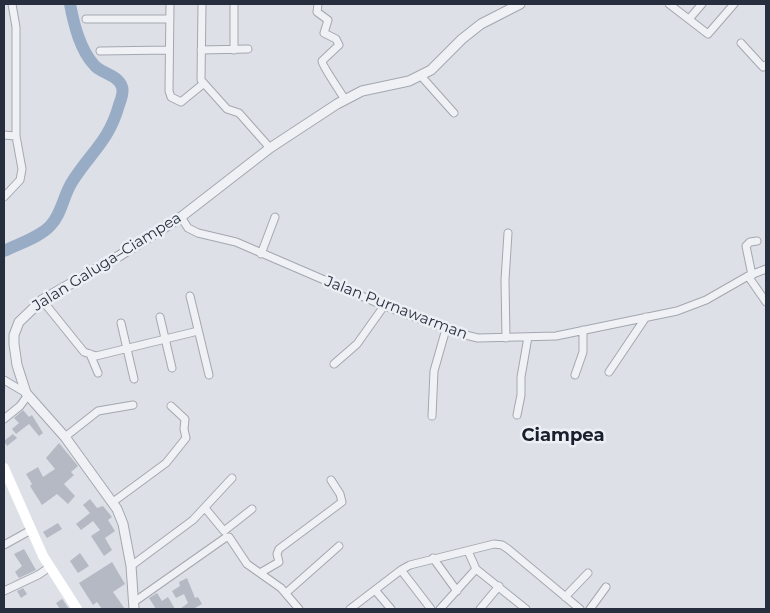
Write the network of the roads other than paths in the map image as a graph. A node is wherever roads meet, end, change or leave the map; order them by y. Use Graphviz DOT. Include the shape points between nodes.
graph roads {
  1 [pos="12,4"];
  2 [pos="170,4"];
  3 [pos="202,4"];
  4 [pos="234,4"];
  5 [pos="318,4"];
  6 [pos="520,4"];
  7 [pos="669,4"];
  8 [pos="702,4"];
  9 [pos="734,4"];
  10 [pos="86,19"];
  11 [pos="170,19"];
  12 [pos="689,19"];
  13 [pos="741,43"];
  14 [pos="248,49"];
  15 [pos="169,50"];
  16 [pos="202,50"];
  17 [pos="234,50"];
  18 [pos="100,51"];
  19 [pos="766,65"];
  20 [pos="421,76"];
  21 [pos="204,84"];
  22 [pos="344,100"];
  23 [pos="454,113"];
  24 [pos="4,135"];
  25 [pos="16,136"];
  26 [pos="270,148"];
  27 [pos="4,197"];
  28 [pos="181,217"];
  29 [pos="275,217"];
  30 [pos="508,233"];
  31 [pos="757,241"];
  32 [pos="260,254"];
  33 [pos="766,269"];
  34 [pos="750,275"];
  35 [pos="190,296"];
  36 [pos="42,300"];
  37 [pos="766,302"];
  38 [pos="384,306"];
  39 [pos="160,317"];
  40 [pos="646,317"];
  41 [pos="121,323"];
  42 [pos="446,329"];
  43 [pos="584,330"];
  44 [pos="198,331"];
  45 [pos="528,337"];
  46 [pos="506,338"];
  47 [pos="165,339"];
  48 [pos="127,348"];
  49 [pos="90,354"];
  50 [pos="334,364"];
  51 [pos="172,368"];
  52 [pos="609,372"];
  53 [pos="98,373"];
  54 [pos="209,375"];
  55 [pos="575,375"];
  56 [pos="134,379"];
  57 [pos="4,380"];
  58 [pos="27,394"];
  59 [pos="133,405"];
  60 [pos="171,406"];
  61 [pos="517,415"];
  62 [pos="432,416"];
  63 [pos="4,420"];
  64 [pos="65,437"];
  65 [pos="4,468"];
  66 [pos="232,478"];
  67 [pos="331,480"];
  68 [pos="113,502"];
  69 [pos="205,508"];
  70 [pos="252,509"];
  71 [pos="31,530"];
  72 [pos="4,545"];
  73 [pos="339,546"];
  74 [pos="468,551"];
  75 [pos="433,558"];
  76 [pos="131,566"];
  77 [pos="50,567"];
  78 [pos="476,569"];
  79 [pos="401,570"];
  80 [pos="260,573"];
  81 [pos="588,573"];
  82 [pos="499,586"];
  83 [pos="606,587"];
  84 [pos="374,590"];
  85 [pos="4,591"];
  86 [pos="457,591"];
  87 [pos="286,594"];
  88 [pos="566,597"];
  89 [pos="134,606"];
  90 [pos="523,608"];
  91 [pos="77,609"];
  92 [pos="299,609"];
  93 [pos="352,609"];
  94 [pos="391,609"];
  95 [pos="431,609"];
  96 [pos="440,609"];
  97 [pos="480,609"];
  98 [pos="580,609"];
  99 [pos="590,609"];
  1 -- 25 [label="street" via="16,27"];
  2 -- 11 [label="street"];
  3 -- 16 [label="street"];
  4 -- 17 [label="street"];
  5 -- 22 [label="street" via="317,12 328,20 324,33 336,39 339,45 322,61 322,65"];
  6 -- 20 [label="street, Jalan Galuga–Ciampea" via="481,24"];
  7 -- 12 [label="street"];
  8 -- 12 [label="street"];
  9 -- 12 [label="street" via="710,34"];
  10 -- 11 [label="street"];
  11 -- 15 [label="street"];
  13 -- 19 [label="street" via="763,67"];
  14 -- 17 [label="street"];
  15 -- 18 [label="street"];
  15 -- 21 [label="street" via="171,97 181,102"];
  16 -- 17 [label="street"];
  16 -- 21 [label="street" via="201,80"];
  20 -- 22 [label="street, Jalan Galuga–Ciampea"];
  20 -- 23 [label="street"];
  21 -- 26 [label="street" via="227,109 239,113"];
  22 -- 26 [label="street, Jalan Galuga–Ciampea"];
  24 -- 25 [label="street"];
  25 -- 27 [label="street" via="22,175"];
  26 -- 28 [label="street, Jalan Galuga–Ciampea"];
  28 -- 32 [label="street, Jalan Purnawarman" via="188,228 236,242"];
  28 -- 36 [label="street, Jalan Galuga–Ciampea"];
  29 -- 32 [label="street"];
  30 -- 46 [label="street" via="504,280"];
  31 -- 34 [label="street" via="746,246"];
  32 -- 38 [label="street, Jalan Purnawarman"];
  33 -- 34 [label="street, Jalan Purnawarman"];
  34 -- 37 [label="street"];
  34 -- 40 [label="street, Jalan Purnawarman" via="692,306"];
  35 -- 44 [label="street"];
  36 -- 49 [label="street" via="84,352"];
  36 -- 58 [label="street, Jalan Galuga–Ciampea" via="19,322 14,335 17,365"];
  38 -- 42 [label="street, Jalan Purnawarman"];
  38 -- 50 [label="street" via="357,344"];
  39 -- 47 [label="street"];
  40 -- 43 [label="street, Jalan Purnawarman"];
  40 -- 52 [label="street"];
  41 -- 48 [label="street"];
  42 -- 46 [label="street, Jalan Purnawarman" via="478,338"];
  42 -- 62 [label="street" via="434,371"];
  43 -- 45 [label="street, Jalan Purnawarman"];
  43 -- 55 [label="street" via="583,352"];
  44 -- 47 [label="street"];
  44 -- 54 [label="street"];
  45 -- 46 [label="street, Jalan Purnawarman"];
  45 -- 61 [label="street"];
  47 -- 48 [label="street"];
  47 -- 51 [label="street"];
  48 -- 49 [label="street" via="96,356"];
  48 -- 56 [label="street"];
  49 -- 53 [label="street"];
  57 -- 58 [label="street"];
  58 -- 63 [label="street" via="20,406"];
  58 -- 64 [label="street, Jalan Galuga–Ciampea"];
  59 -- 64 [label="street" via="98,411"];
  60 -- 68 [label="street" via="185,419 185,440 166,463"];
  64 -- 68 [label="street, Jalan Galuga–Ciampea"];
  65 -- 71 [label="main road"];
  66 -- 69 [label="street"];
  67 -- 80 [label="street" via="343,498 342,502 279,550 279,562"];
  68 -- 76 [label="street, Jalan Galuga–Ciampea" via="123,524"];
  69 -- 70 [label="street" via="224,531"];
  69 -- 76 [label="street"];
  71 -- 72 [label="street"];
  71 -- 77 [label="main road"];
  73 -- 87 [label="street"];
  74 -- 75 [label="street"];
  74 -- 78 [label="street"];
  74 -- 88 [label="street" via="502,545"];
  75 -- 79 [label="street"];
  75 -- 86 [label="street"];
  76 -- 89 [label="street, Jalan Galuga–Ciampea"];
  77 -- 85 [label="street"];
  77 -- 91 [label="main road"];
  78 -- 82 [label="street"];
  78 -- 86 [label="street"];
  79 -- 84 [label="street"];
  79 -- 95 [label="street"];
  80 -- 87 [label="street" via="274,581"];
  80 -- 89 [label="street" via="247,564 233,540 225,538"];
  81 -- 88 [label="street"];
  82 -- 90 [label="street"];
  82 -- 97 [label="street"];
  83 -- 99 [label="street"];
  84 -- 93 [label="street"];
  84 -- 94 [label="street"];
  86 -- 96 [label="street"];
  87 -- 92 [label="street"];
  88 -- 98 [label="street"];
}
